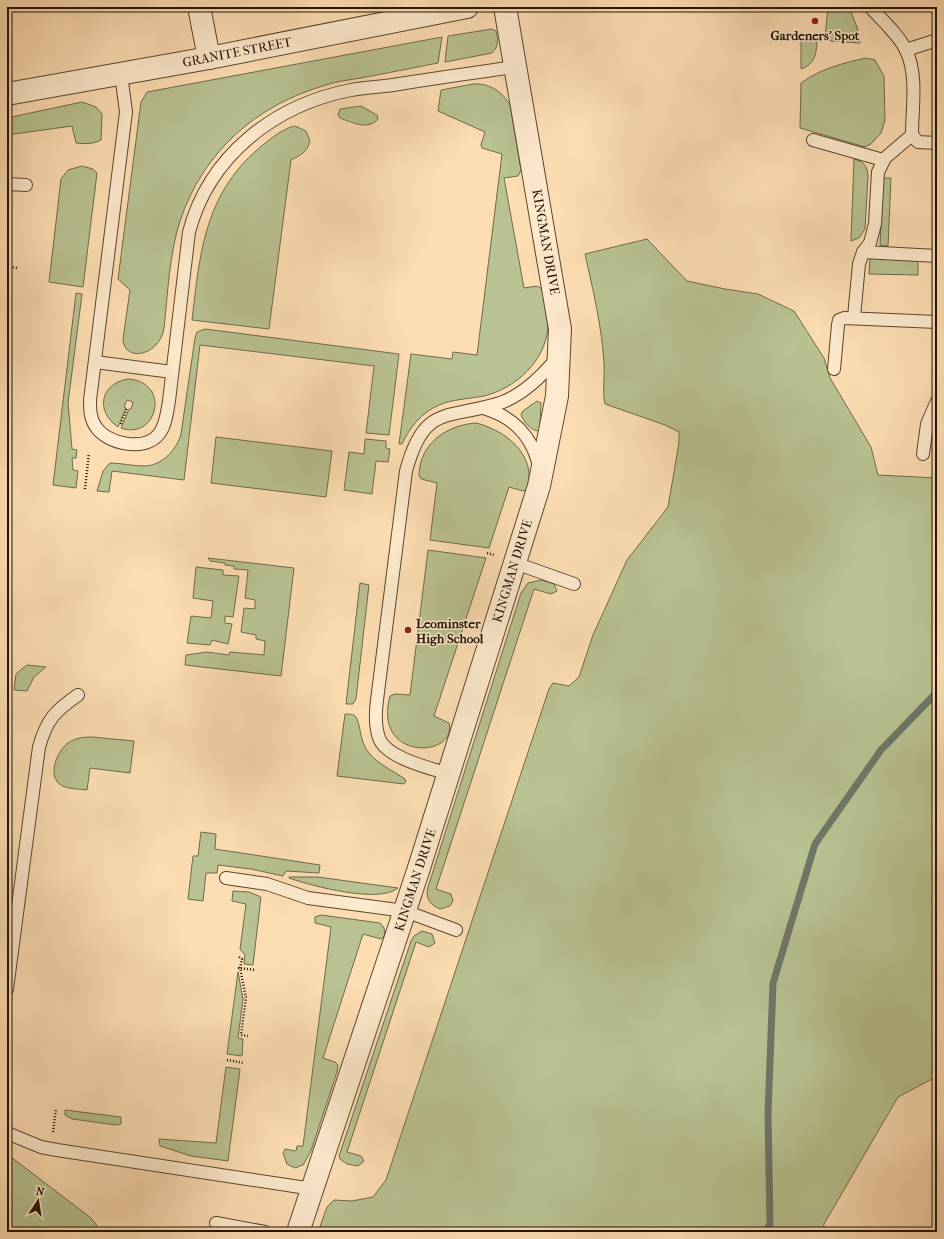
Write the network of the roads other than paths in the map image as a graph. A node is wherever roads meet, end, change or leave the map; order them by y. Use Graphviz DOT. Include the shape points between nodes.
graph roads {
  1 [pos="199,7"];
  2 [pos="467,7"];
  3 [pos="505,7"];
  4 [pos="870,7"];
  5 [pos="937,40"];
  6 [pos="906,50"];
  7 [pos="209,58"];
  8 [pos="516,66"];
  9 [pos="121,74"];
  10 [pos="7,94"];
  11 [pos="912,135"];
  12 [pos="814,140"];
  13 [pos="937,143"];
  14 [pos="883,160"];
  15 [pos="7,184"];
  16 [pos="26,185"];
  17 [pos="863,252"];
  18 [pos="937,256"];
  19 [pos="854,317"];
  20 [pos="937,322"];
  21 [pos="559,356"];
  22 [pos="95,362"];
  23 [pos="834,369"];
  24 [pos="172,372"];
  25 [pos="937,401"];
  26 [pos="482,408"];
  27 [pos="923,454"];
  28 [pos="541,475"];
  29 [pos="515,562"];
  30 [pos="574,584"];
  31 [pos="78,695"];
  32 [pos="449,774"];
  33 [pos="226,878"];
  34 [pos="405,911"];
  35 [pos="456,930"];
  36 [pos="7,989"];
  37 [pos="7,1133"];
  38 [pos="313,1189"];
  39 [pos="216,1223"];
  40 [pos="265,1232"];
  41 [pos="298,1232"];
  1 -- 7 [label="street"];
  2 -- 7 [label="street, GRANITE STREET"];
  3 -- 8 [label="street, KINGMAN DRIVE"];
  4 -- 6 [label="lane"];
  5 -- 6 [label="lane"];
  6 -- 11 [label="lane" via="913,76"];
  7 -- 9 [label="street, GRANITE STREET"];
  8 -- 21 [label="street, KINGMAN DRIVE" via="560,328"];
  8 -- 24 [label="lane" via="350,90 286,112 241,143 218,169 193,216 184,263"];
  9 -- 10 [label="street, GRANITE STREET"];
  9 -- 22 [label="lane" via="126,112"];
  11 -- 13 [label="lane" via="918,142"];
  11 -- 14 [label="lane"];
  12 -- 14 [label="lane"];
  14 -- 17 [label="lane" via="878,172 873,235"];
  15 -- 16 [label="lane"];
  17 -- 18 [label="lane"];
  17 -- 19 [label="lane" via="856,277"];
  19 -- 20 [label="lane"];
  19 -- 23 [label="lane" via="839,320"];
  21 -- 26 [label="lane" via="547,371 516,396"];
  21 -- 28 [label="street, KINGMAN DRIVE" via="556,396"];
  22 -- 24 [label="lane"];
  22 -- 24 [label="lane" via="90,400 92,420 107,437 126,443 138,444 150,441 158,435 164,425"];
  25 -- 27 [label="lane" via="927,424"];
  26 -- 28 [label="lane" via="504,416 518,427 533,447"];
  26 -- 32 [label="lane" via="444,416 432,422 423,431 410,457 403,488 376,706 379,739 387,748 419,765"];
  28 -- 29 [label="street, KINGMAN DRIVE"];
  29 -- 30 [label="lane"];
  29 -- 32 [label="street, KINGMAN DRIVE"];
  31 -- 36 [label="lane" via="52,715 39,747"];
  32 -- 34 [label="street, KINGMAN DRIVE"];
  33 -- 34 [label="lane" via="267,884 308,898"];
  34 -- 35 [label="lane"];
  34 -- 38 [label="street, KINGMAN DRIVE"];
  37 -- 38 [label="lane" via="50,1149"];
  38 -- 41 [label="street, KINGMAN DRIVE"];
  39 -- 40 [label="lane"];
}
